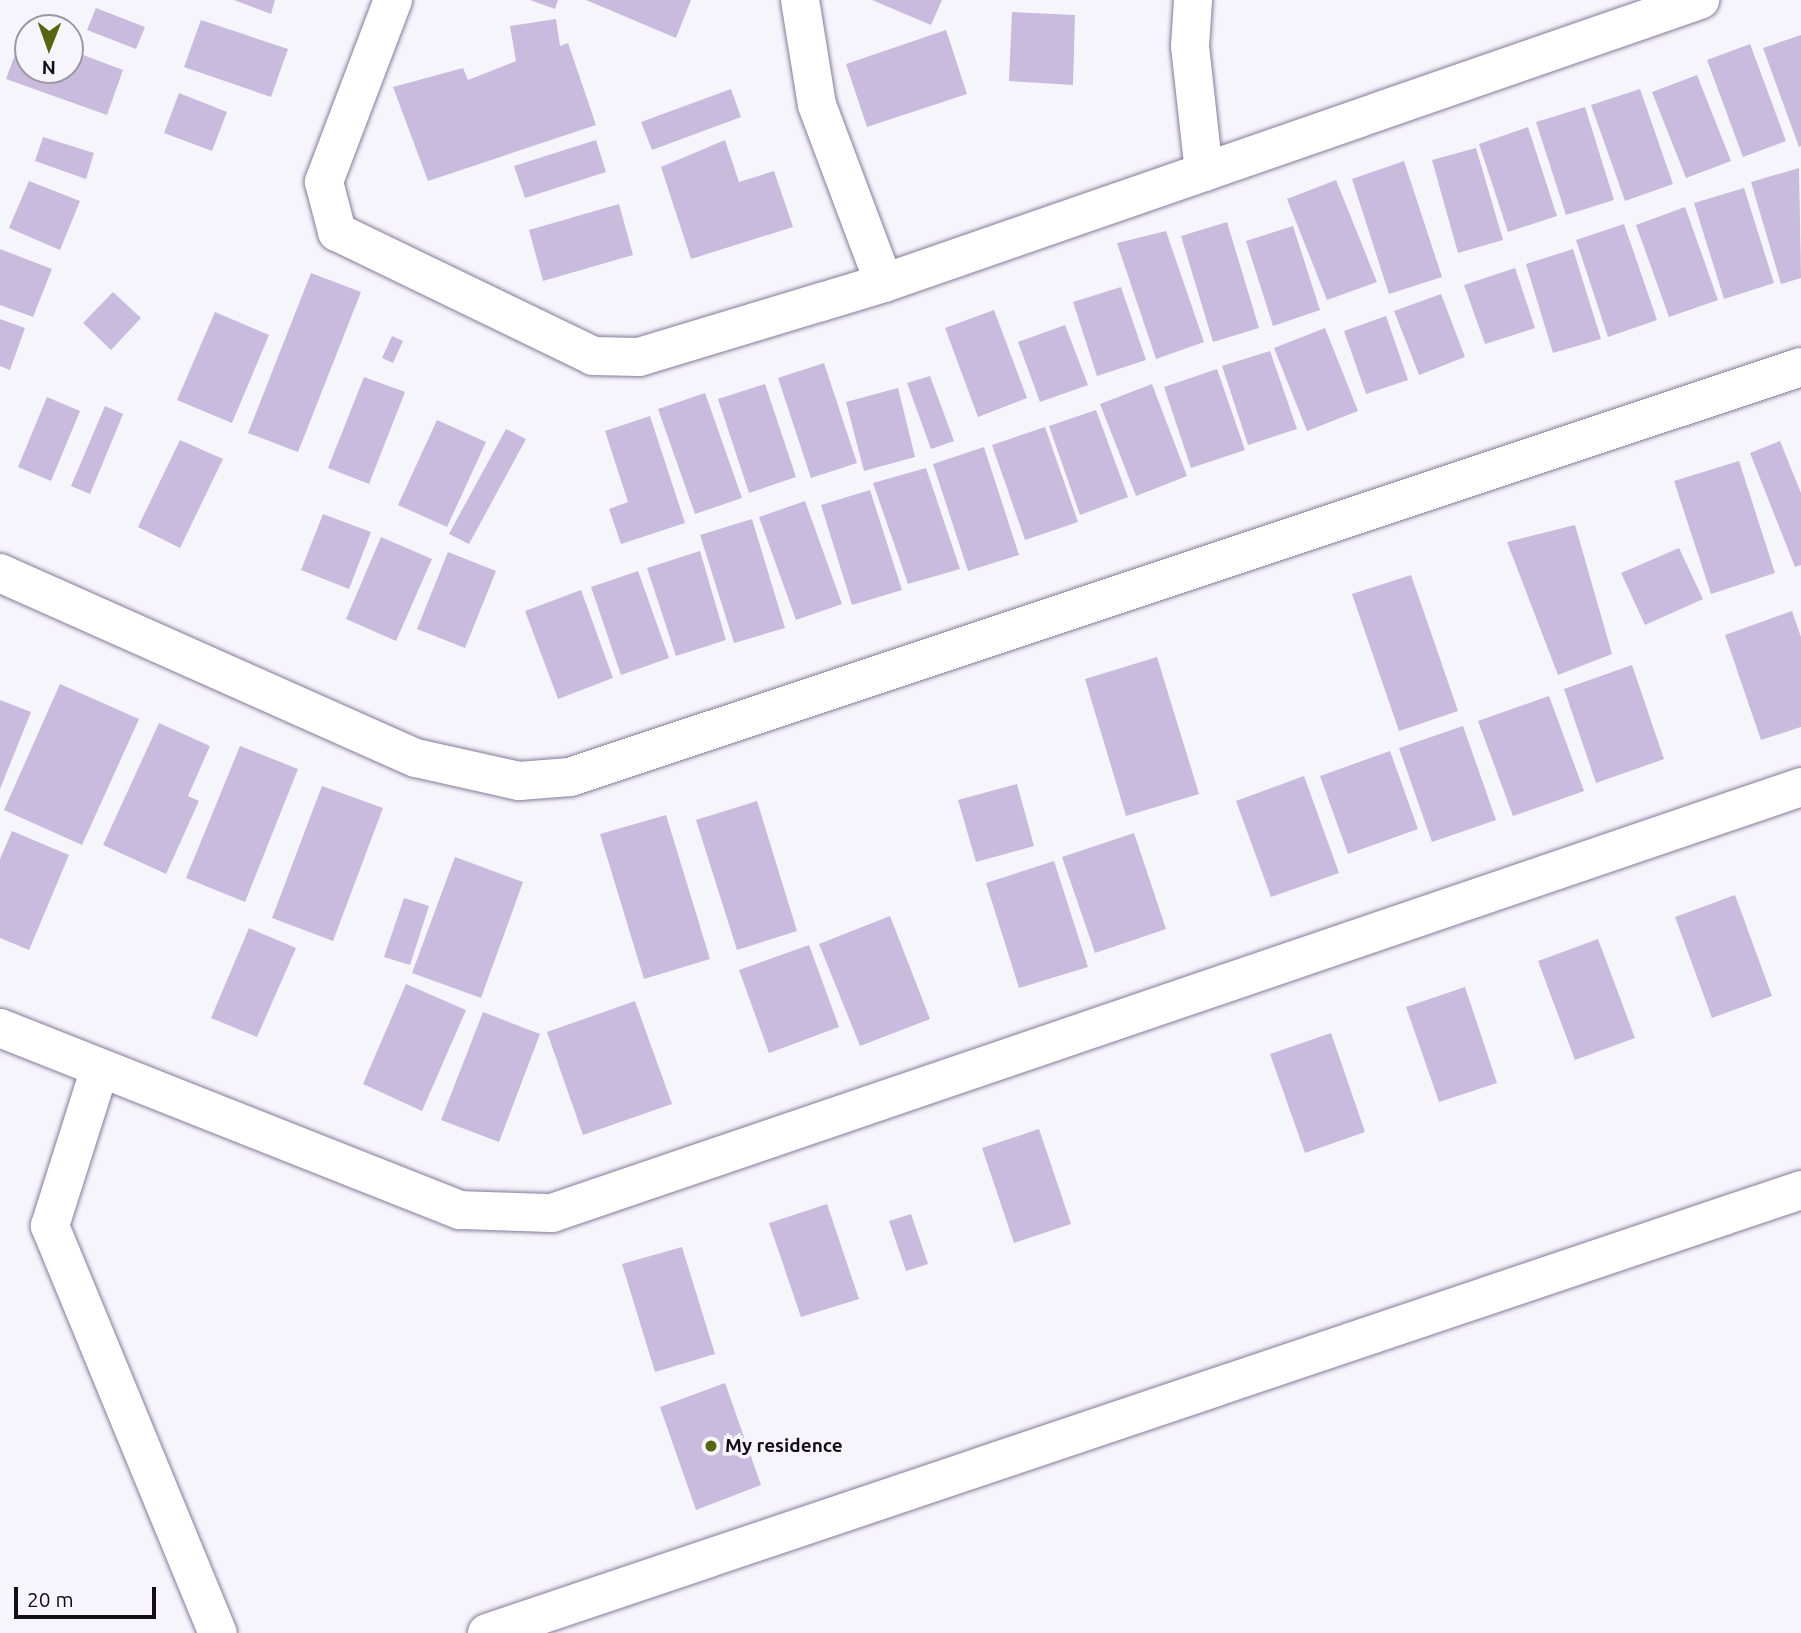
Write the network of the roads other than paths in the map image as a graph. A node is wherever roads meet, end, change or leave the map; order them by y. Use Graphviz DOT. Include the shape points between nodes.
graph roads {
  1 [pos="393,0"];
  2 [pos="800,0"];
  3 [pos="1193,0"];
  4 [pos="1700,0"];
  5 [pos="1204,172"];
  6 [pos="884,283"];
  7 [pos="1801,367"];
  8 [pos="0,573"];
  9 [pos="1801,787"];
  10 [pos="0,1028"];
  11 [pos="100,1068"];
  12 [pos="1801,1190"];
  13 [pos="218,1633"];
  14 [pos="487,1633"];
  1 -- 6 [label="street" via="324,182 337,232 593,356 639,357"];
  2 -- 6 [label="street" via="817,105"];
  3 -- 5 [label="street" via="1190,46"];
  4 -- 5 [label="street"];
  5 -- 6 [label="street"];
  7 -- 8 [label="street" via="570,777 519,781 416,758"];
  9 -- 11 [label="street" via="552,1213 460,1210"];
  10 -- 11 [label="street"];
  11 -- 13 [label="street" via="50,1226"];
  12 -- 14 [label="street"];
}
